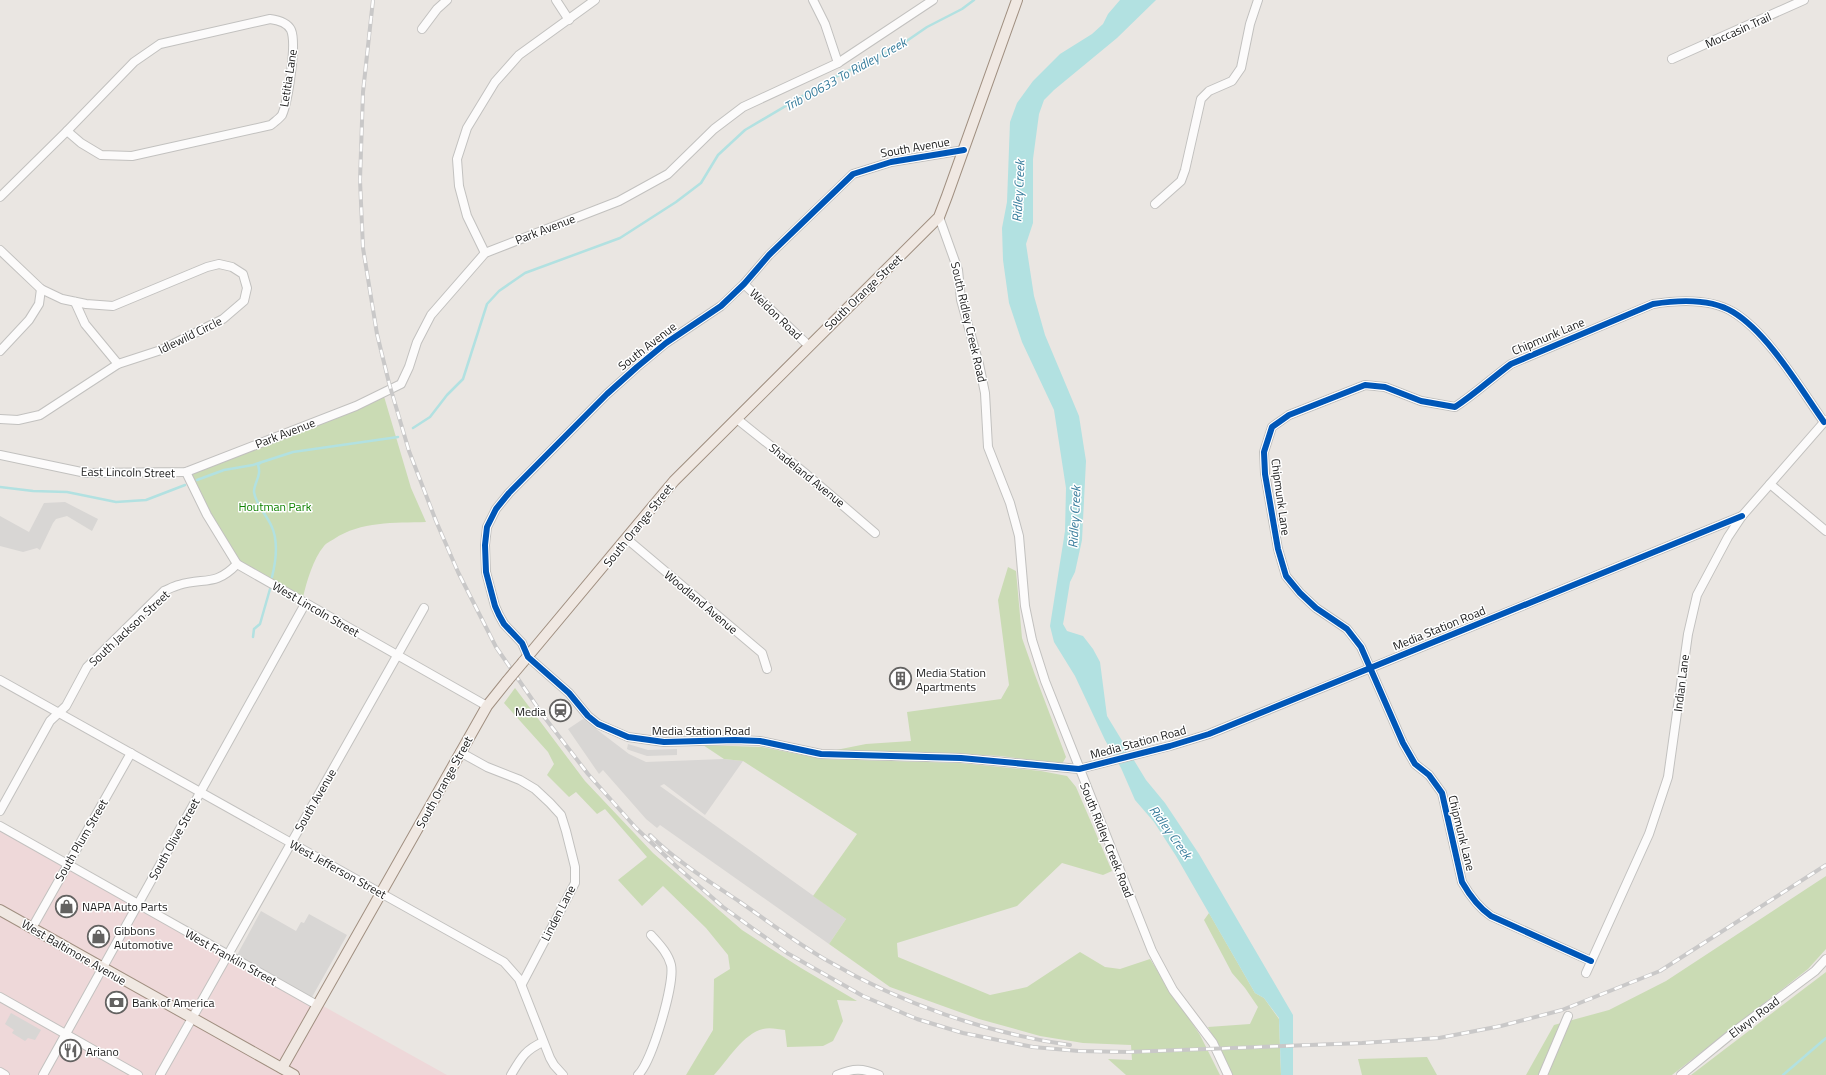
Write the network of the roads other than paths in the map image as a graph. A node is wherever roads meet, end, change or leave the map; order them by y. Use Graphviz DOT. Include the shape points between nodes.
graph roads {
  1 [pos="447,0"];
  2 [pos="556,0"];
  3 [pos="595,0"];
  4 [pos="813,0"];
  5 [pos="933,0"];
  6 [pos="1017,0"];
  7 [pos="1258,0"];
  8 [pos="1804,0"];
  9 [pos="569,20"];
  10 [pos="422,29"];
  11 [pos="1672,59"];
  12 [pos="838,62"];
  13 [pos="67,131"];
  14 [pos="964,150"];
  15 [pos="0,197"];
  16 [pos="1155,204"];
  17 [pos="939,217"];
  18 [pos="0,250"];
  19 [pos="484,253"];
  20 [pos="744,284"];
  21 [pos="41,289"];
  22 [pos="75,302"];
  23 [pos="808,345"];
  24 [pos="0,352"];
  25 [pos="118,364"];
  26 [pos="0,419"];
  27 [pos="737,420"];
  28 [pos="1825,421"];
  29 [pos="0,456"];
  30 [pos="186,472"];
  31 [pos="1770,484"];
  32 [pos="1742,516"];
  33 [pos="1826,531"];
  34 [pos="875,533"];
  35 [pos="627,539"];
  36 [pos="237,564"];
  37 [pos="305,604"];
  38 [pos="424,608"];
  39 [pos="398,656"];
  40 [pos="525,660"];
  41 [pos="767,669"];
  42 [pos="1369,669"];
  43 [pos="0,680"];
  44 [pos="487,706"];
  45 [pos="59,714"];
  46 [pos="460,752"];
  47 [pos="131,753"];
  48 [pos="1079,769"];
  49 [pos="200,792"];
  50 [pos="0,812"];
  51 [pos="0,826"];
  52 [pos="291,842"];
  53 [pos="68,864"];
  54 [pos="381,892"];
  55 [pos="138,904"];
  56 [pos="0,910"];
  57 [pos="32,928"];
  58 [pos="650,936"];
  59 [pos="227,955"];
  60 [pos="1826,959"];
  61 [pos="1591,961"];
  62 [pos="101,968"];
  63 [pos="1586,973"];
  64 [pos="522,984"];
  65 [pos="0,997"];
  66 [pos="317,1005"];
  67 [pos="1568,1016"];
  68 [pos="192,1018"];
  69 [pos="66,1034"];
  70 [pos="544,1042"];
  71 [pos="280,1071"];
  72 [pos="0,1072"];
  73 [pos="5,1075"];
  74 [pos="43,1075"];
  75 [pos="138,1075"];
  76 [pos="160,1075"];
  77 [pos="294,1075"];
  78 [pos="511,1075"];
  79 [pos="563,1075"];
  80 [pos="638,1075"];
  81 [pos="837,1075"];
  82 [pos="879,1075"];
  83 [pos="1228,1075"];
  84 [pos="1543,1075"];
  85 [pos="1680,1075"];
  1 -- 10 [label="street"];
  2 -- 9 [label="street"];
  3 -- 9 [label="street"];
  4 -- 12 [label="street" via="825,24"];
  5 -- 12 [label="street, Park Avenue"];
  6 -- 14 [label="main road, South Orange Street"];
  7 -- 16 [label="street" via="1241,68 1232,81 1209,91 1201,99 1181,181"];
  8 -- 11 [label="street, Moccasin Trail"];
  9 -- 19 [label="street" via="519,54 495,82 467,128 457,159 459,186 467,216"];
  12 -- 19 [label="street, Park Avenue" via="743,107 714,129 668,174 619,201"];
  13 -- 13 [label="street, Letitia Lane" via="134,62 160,44 270,19 282,21 290,29 294,42 287,100 281,116 271,125 132,156 101,155"];
  13 -- 15 [label="street, Letitia Lane"];
  14 -- 17 [label="main road, South Orange Street"];
  14 -- 20 [label="street, South Avenue" via="890,162 853,174 769,255"];
  17 -- 23 [label="main road, South Orange Street"];
  17 -- 48 [label="street, South Ridley Creek Road" via="958,270 961,300 980,364 985,392 988,447 1010,503 1019,536 1025,606 1032,640"];
  18 -- 21 [label="street, Idlewild Circle"];
  19 -- 30 [label="street, Park Avenue" via="430,315 401,384 356,406"];
  20 -- 23 [label="street, Weldon Road"];
  20 -- 40 [label="street, South Avenue" via="721,306 666,343 625,378 496,509 487,527 486,572 494,606 504,624 522,643"];
  21 -- 22 [label="street, Idlewild Circle"];
  21 -- 24 [label="street" via="39,304 29,320"];
  22 -- 25 [label="street" via="85,324"];
  22 -- 25 [label="street, Idlewild Circle" via="113,306 219,264 232,267 243,274 247,288 244,301 223,319 161,350"];
  23 -- 27 [label="main road, South Orange Street"];
  25 -- 26 [label="street, Idlewild Circle" via="40,415 18,420"];
  27 -- 34 [label="street, Shadeland Avenue"];
  27 -- 35 [label="main road, South Orange Street" via="674,481"];
  28 -- 31 [label="street, Indian Lane"];
  28 -- 42 [label="street, Chipmunk Lane" via="1768,343 1749,324 1732,311 1709,303 1675,301 1653,304 1511,364 1456,407 1421,401 1384,386 1366,386 1289,415 1272,427 1264,452 1265,474 1286,576 1316,608 1347,629 1361,647"];
  29 -- 30 [label="street, East Lincoln Street" via="86,473"];
  30 -- 36 [label="street, West Lincoln Street" via="207,515"];
  31 -- 32 [label="street, Indian Lane"];
  31 -- 33 [label="street"];
  32 -- 42 [label="street, Media Station Road"];
  32 -- 61 [label="street, Indian Lane" via="1697,595 1688,634 1668,777 1648,834"];
  35 -- 40 [label="main road, South Orange Street"];
  35 -- 41 [label="street, Woodland Avenue" via="762,653"];
  36 -- 37 [label="street, West Lincoln Street"];
  36 -- 45 [label="street, South Jackson Street" via="229,573 210,581 179,584 164,591 87,667"];
  37 -- 39 [label="street, West Lincoln Street"];
  37 -- 49 [label="street, South Olive Street"];
  38 -- 39 [label="street, South Avenue"];
  39 -- 44 [label="street, West Lincoln Street"];
  39 -- 52 [label="street, South Avenue"];
  40 -- 44 [label="main road, South Orange Street, bridge"];
  40 -- 48 [label="street, Media Station Road" via="569,693 598,724 628,737 664,742 760,741 821,754 961,758"];
  42 -- 48 [label="street, Media Station Road" via="1209,734"];
  42 -- 61 [label="street, Chipmunk Lane" via="1415,764 1428,775 1442,793 1462,882 1474,901 1491,916"];
  43 -- 45 [label="street, West Jefferson Street"];
  44 -- 46 [label="main road, South Orange Street"];
  45 -- 47 [label="street, West Jefferson Street"];
  45 -- 50 [label="street, South Jackson Street" via="50,721"];
  46 -- 54 [label="main road, South Orange Street"];
  46 -- 64 [label="street, Linden Lane" via="535,789 561,816 566,830 575,867 575,883"];
  47 -- 49 [label="street, West Jefferson Street"];
  47 -- 53 [label="street, South Plum Street"];
  48 -- 83 [label="street, South Ridley Creek Road" via="1152,950 1174,990 1213,1043"];
  49 -- 52 [label="street, West Jefferson Street"];
  49 -- 55 [label="street, South Olive Street"];
  51 -- 53 [label="street, West Franklin Street"];
  52 -- 54 [label="street, West Jefferson Street"];
  52 -- 59 [label="street, South Avenue"];
  53 -- 55 [label="street, West Franklin Street"];
  53 -- 57 [label="street, South Plum Street"];
  54 -- 64 [label="street, West Jefferson Street" via="504,962"];
  54 -- 66 [label="main road, South Orange Street"];
  55 -- 59 [label="street, West Franklin Street"];
  55 -- 62 [label="street, South Olive Street"];
  56 -- 57 [label="main road, West Baltimore Avenue"];
  57 -- 62 [label="main road, West Baltimore Avenue"];
  58 -- 80 [label="street" via="662,947 672,971 653,1048 645,1068"];
  59 -- 66 [label="street, West Franklin Street"];
  59 -- 68 [label="street, South Avenue"];
  60 -- 85 [label="street, Elwyn Road" via="1815,971"];
  61 -- 63 [label="street, Indian Lane"];
  62 -- 68 [label="main road, West Baltimore Avenue"];
  62 -- 69 [label="street, South Olive Street"];
  64 -- 70 [label="street, West Jefferson Street"];
  65 -- 69 [label="street"];
  66 -- 71 [label="main road, South Orange Street"];
  67 -- 84 [label="street"];
  68 -- 71 [label="main road, West Baltimore Avenue"];
  68 -- 76 [label="street, South Avenue"];
  69 -- 74 [label="street, South Olive Street"];
  69 -- 75 [label="street"];
  70 -- 78 [label="street" via="524,1053"];
  70 -- 79 [label="street, West Jefferson Street" via="554,1065"];
  71 -- 77 [label="main road, West Baltimore Avenue"];
  72 -- 73 [label="street"];
  81 -- 82 [label="street" via="850,1069 869,1070"];
}
